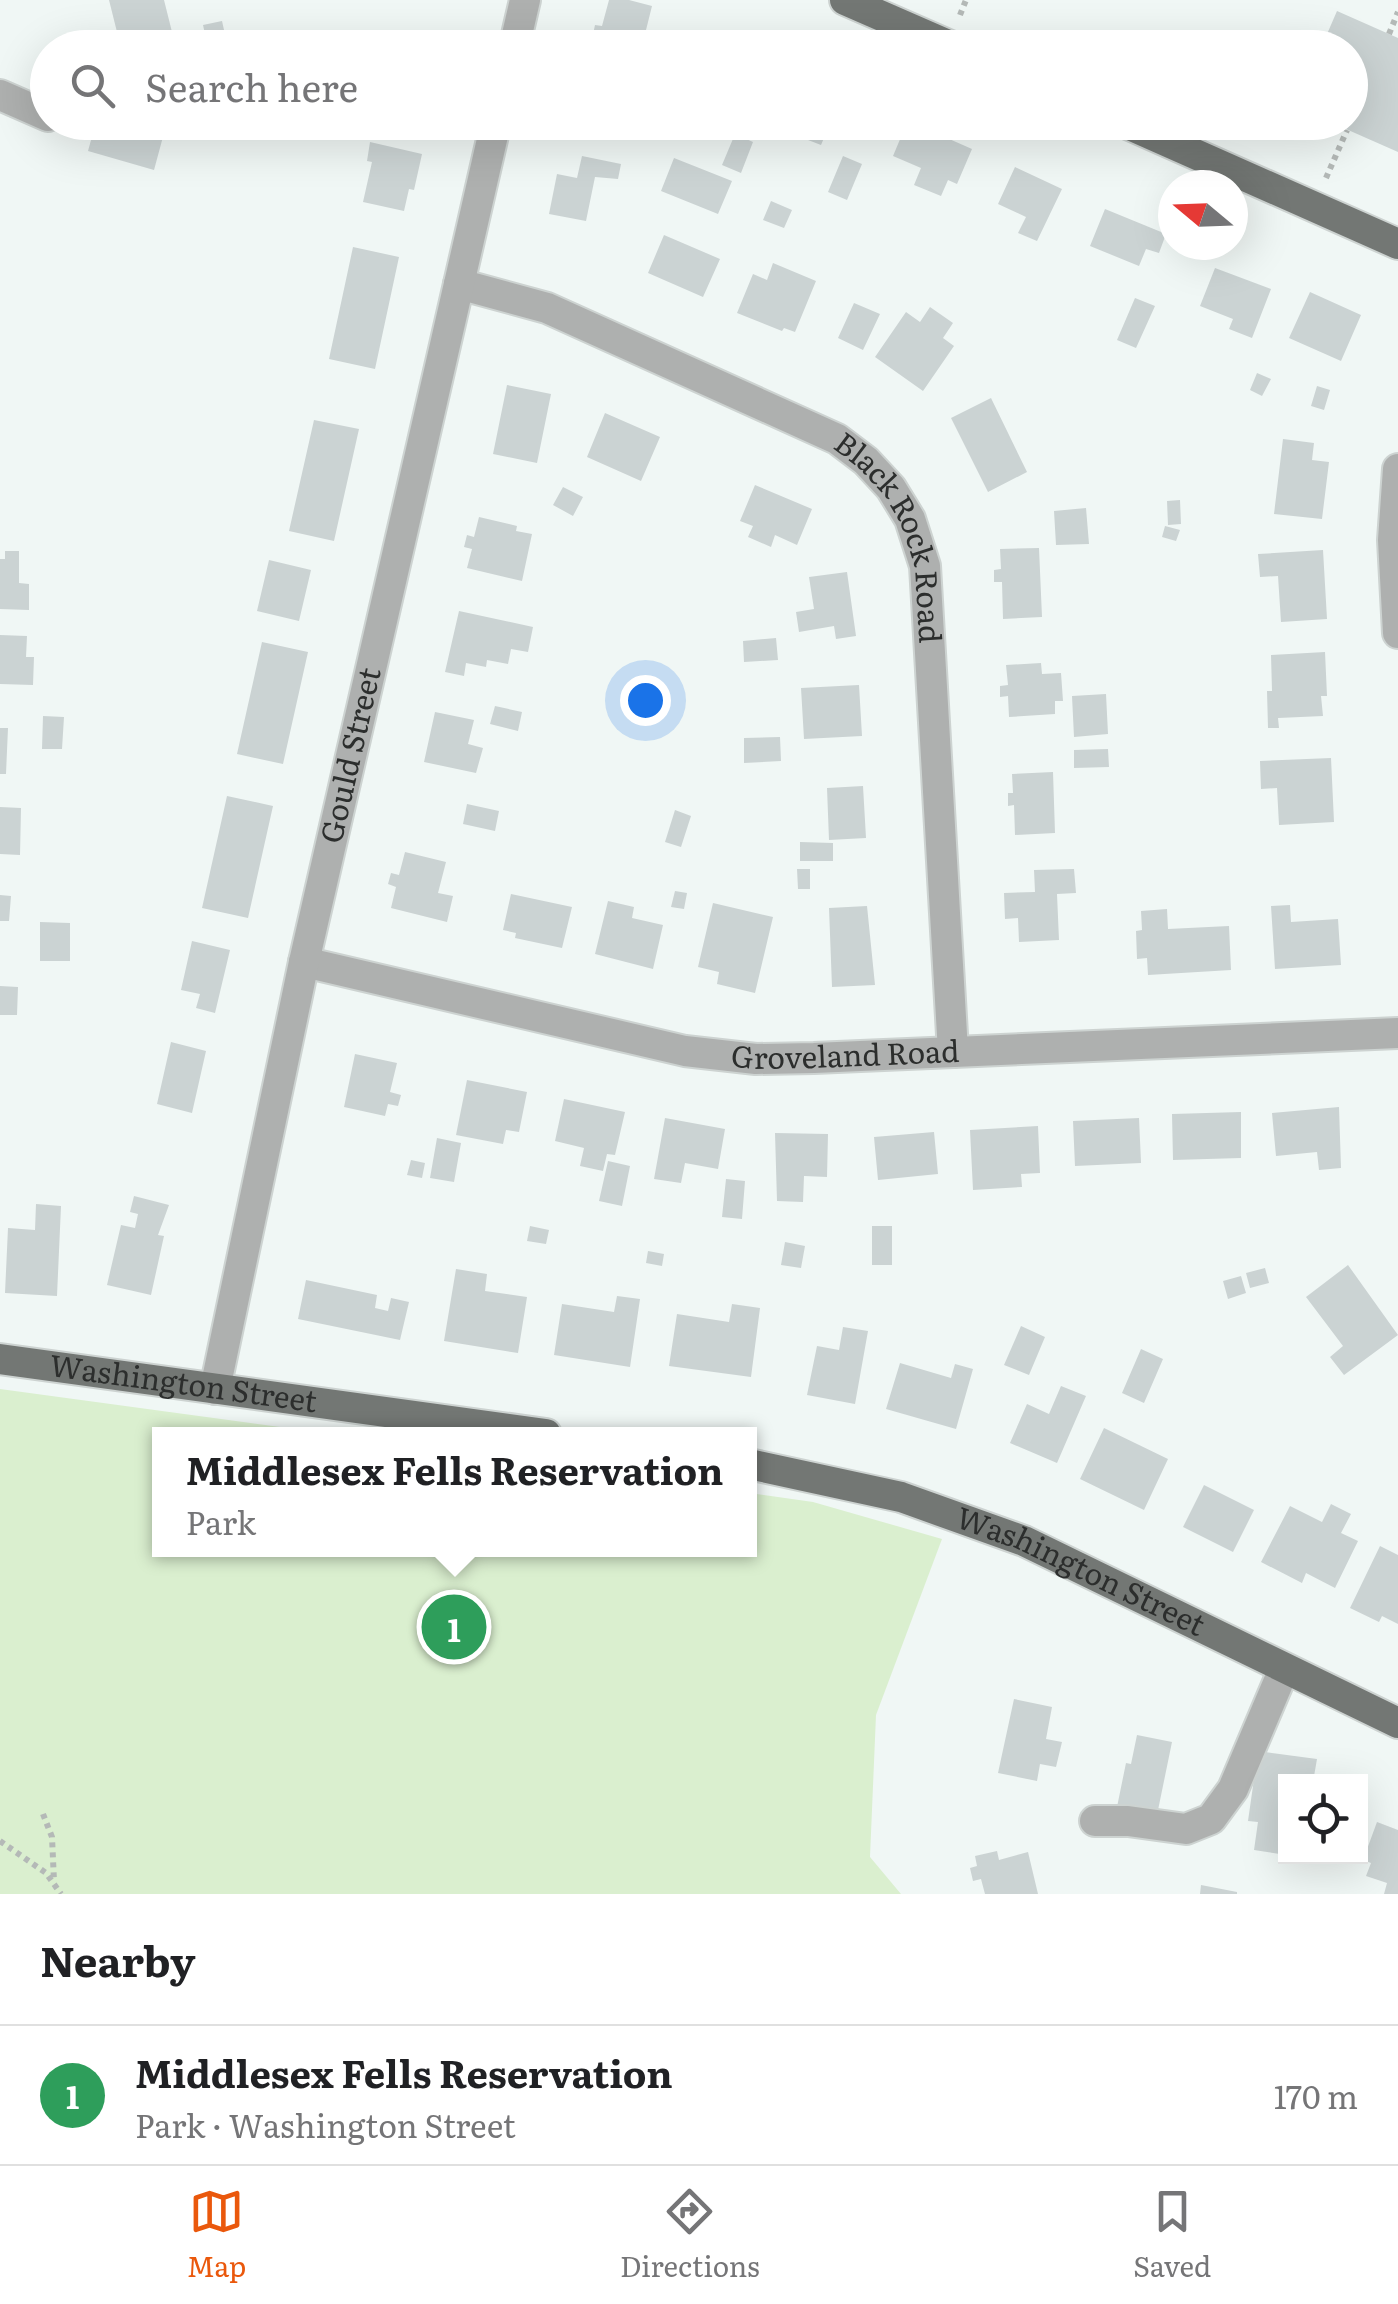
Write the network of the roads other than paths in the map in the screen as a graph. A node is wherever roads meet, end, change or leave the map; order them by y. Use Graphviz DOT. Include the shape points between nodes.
graph roads {
  1 [pos="525,0"];
  2 [pos="845,0"];
  3 [pos="518,30"];
  4 [pos="914,30"];
  5 [pos="0,94"];
  6 [pos="30,108"];
  7 [pos="492,140"];
  8 [pos="1163,140"];
  9 [pos="1398,244"];
  10 [pos="459,284"];
  11 [pos="1398,469"];
  12 [pos="1398,634"];
  13 [pos="304,962"];
  14 [pos="1398,1033"];
  15 [pos="953,1052"];
  16 [pos="0,1360"];
  17 [pos="215,1390"];
  18 [pos="493,1427"];
  19 [pos="757,1466"];
  20 [pos="1284,1669"];
  21 [pos="1398,1723"];
  22 [pos="1096,1821"];
  1 -- 3 [label="street"];
  2 -- 4 [label="main road"];
  5 -- 6 [label="street"];
  7 -- 10 [label="street, Gould Street"];
  8 -- 9 [label="main road"];
  10 -- 13 [label="street, Gould Street"];
  10 -- 15 [label="street, Black Rock Road" via="548,308 821,430 866,461 902,503 925,566"];
  11 -- 12 [label="street"];
  13 -- 15 [label="street, Groveland Road" via="722,1057"];
  13 -- 17 [label="street, Gould Street"];
  14 -- 15 [label="street, Groveland Road"];
  16 -- 17 [label="main road, Washington Street"];
  17 -- 18 [label="main road, Washington Street"];
  19 -- 20 [label="main road, Washington Street" via="863,1487 964,1518 1042,1549"];
  20 -- 21 [label="main road, Washington Street"];
  20 -- 22 [label="street" via="1233,1789 1212,1819 1186,1829"];
}
